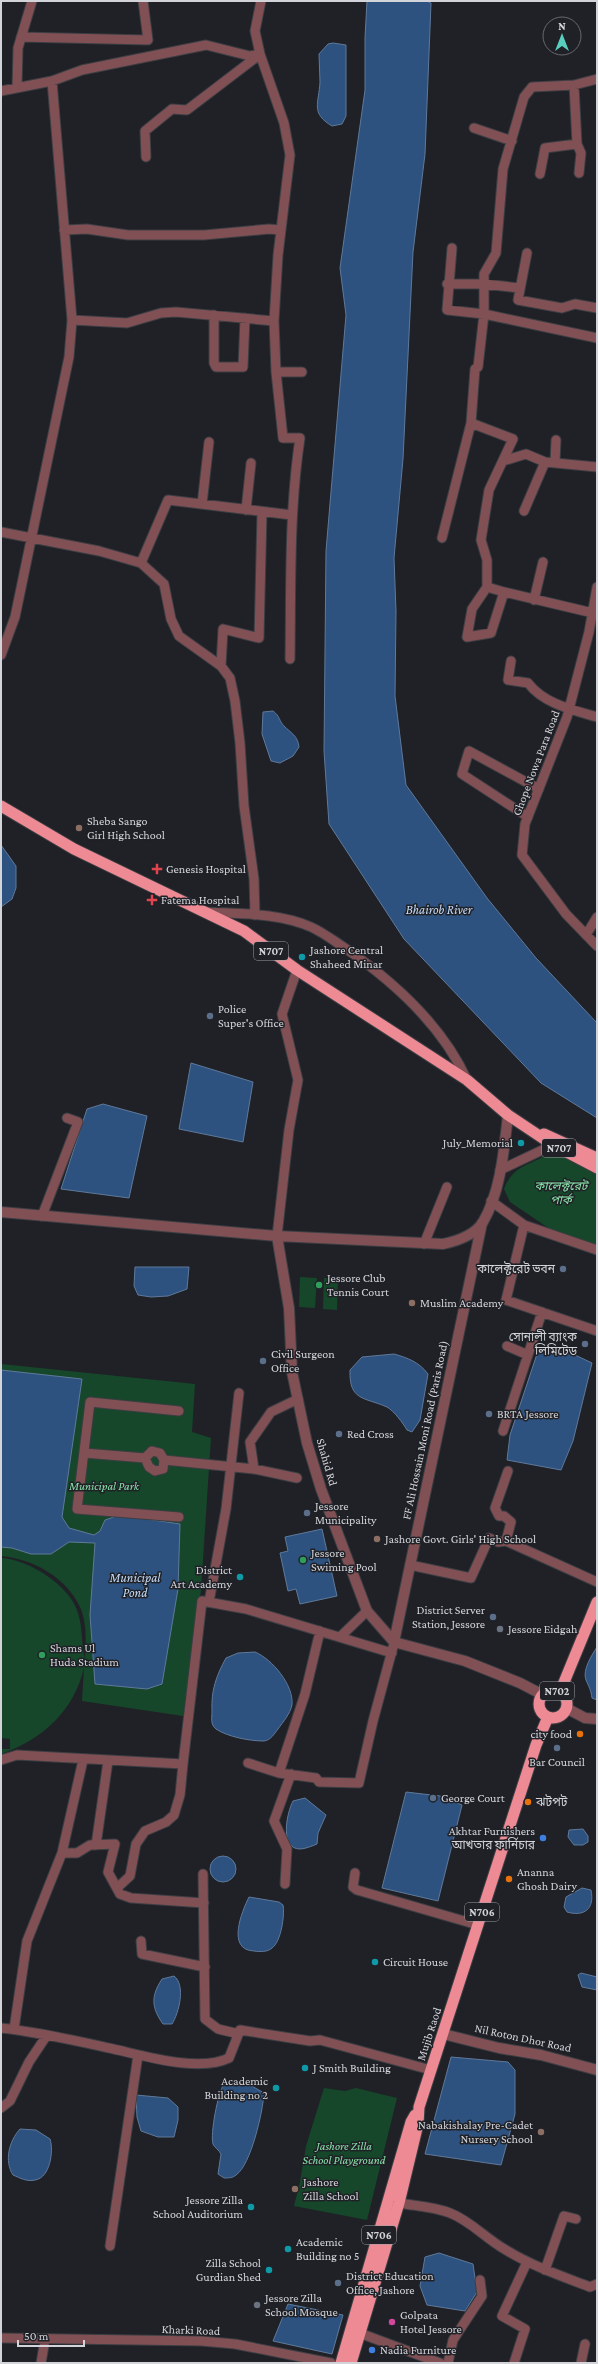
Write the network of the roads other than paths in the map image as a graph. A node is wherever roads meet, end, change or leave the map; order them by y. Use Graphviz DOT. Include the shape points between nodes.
graph roads {
  1 [pos="32,1"];
  2 [pos="143,1"];
  3 [pos="261,1"];
  4 [pos="21,37"];
  5 [pos="260,54"];
  6 [pos="597,79"];
  7 [pos="52,81"];
  8 [pos="574,84"];
  9 [pos="17,88"];
  10 [pos="1,91"];
  11 [pos="474,128"];
  12 [pos="512,141"];
  13 [pos="577,144"];
  14 [pos="146,157"];
  15 [pos="579,173"];
  16 [pos="540,174"];
  17 [pos="64,230"];
  18 [pos="282,230"];
  19 [pos="452,248"];
  20 [pos="527,253"];
  21 [pos="447,284"];
  22 [pos="484,284"];
  23 [pos="520,288"];
  24 [pos="597,308"];
  25 [pos="484,314"];
  26 [pos="214,315"];
  27 [pos="245,318"];
  28 [pos="72,320"];
  29 [pos="274,321"];
  30 [pos="597,338"];
  31 [pos="276,372"];
  32 [pos="302,372"];
  33 [pos="471,423"];
  34 [pos="556,440"];
  35 [pos="209,442"];
  36 [pos="503,461"];
  37 [pos="251,462"];
  38 [pos="550,462"];
  39 [pos="597,467"];
  40 [pos="202,504"];
  41 [pos="246,510"];
  42 [pos="524,511"];
  43 [pos="262,512"];
  44 [pos="292,514"];
  45 [pos="1,532"];
  46 [pos="31,537"];
  47 [pos="442,538"];
  48 [pos="543,562"];
  49 [pos="140,563"];
  50 [pos="487,587"];
  51 [pos="597,587"];
  52 [pos="504,592"];
  53 [pos="534,600"];
  54 [pos="593,613"];
  55 [pos="593,633"];
  56 [pos="1,655"];
  57 [pos="290,659"];
  58 [pos="510,661"];
  59 [pos="220,666"];
  60 [pos="569,710"];
  61 [pos="597,717"];
  62 [pos="539,789"];
  63 [pos="1,806"];
  64 [pos="528,817"];
  65 [pos="205,912"];
  66 [pos="255,915"];
  67 [pos="597,917"];
  68 [pos="586,935"];
  69 [pos="597,946"];
  70 [pos="297,970"];
  71 [pos="467,1080"];
  72 [pos="508,1115"];
  73 [pos="67,1118"];
  74 [pos="523,1125"];
  75 [pos="553,1145"];
  76 [pos="597,1158"];
  77 [pos="597,1168"];
  78 [pos="500,1170"];
  79 [pos="446,1187"];
  80 [pos="491,1201"];
  81 [pos="1,1212"];
  82 [pos="42,1216"];
  83 [pos="482,1223"];
  84 [pos="524,1225"];
  85 [pos="277,1236"];
  86 [pos="424,1244"];
  87 [pos="597,1250"];
  88 [pos="542,1312"];
  89 [pos="597,1331"];
  90 [pos="507,1346"];
  91 [pos="528,1355"];
  92 [pos="239,1393"];
  93 [pos="298,1399"];
  94 [pos="179,1411"];
  95 [pos="503,1431"];
  96 [pos="84,1453"];
  97 [pos="145,1458"];
  98 [pos="164,1460"];
  99 [pos="230,1466"];
  100 [pos="254,1468"];
  101 [pos="508,1472"];
  102 [pos="297,1478"];
  103 [pos="180,1517"];
  104 [pos="506,1541"];
  105 [pos="410,1565"];
  106 [pos="597,1582"];
  107 [pos="209,1602"];
  108 [pos="597,1602"];
  109 [pos="367,1611"];
  110 [pos="320,1632"];
  111 [pos="340,1637"];
  112 [pos="394,1642"];
  113 [pos="392,1653"];
  114 [pos="560,1692"];
  115 [pos="543,1695"];
  116 [pos="566,1708"];
  117 [pos="548,1717"];
  118 [pos="597,1719"];
  119 [pos="1,1760"];
  120 [pos="82,1760"];
  121 [pos="108,1761"];
  122 [pos="248,1763"];
  123 [pos="183,1764"];
  124 [pos="279,1773"];
  125 [pos="291,1774"];
  126 [pos="96,1845"];
  127 [pos="62,1853"];
  128 [pos="355,1873"];
  129 [pos="203,1874"];
  130 [pos="285,1884"];
  131 [pos="117,1888"];
  132 [pos="204,1904"];
  133 [pos="478,1925"];
  134 [pos="141,1941"];
  135 [pos="205,1967"];
  136 [pos="1,2028"];
  137 [pos="14,2029"];
  138 [pos="235,2033"];
  139 [pos="443,2034"];
  140 [pos="47,2035"];
  141 [pos="138,2056"];
  142 [pos="431,2070"];
  143 [pos="597,2070"];
  144 [pos="419,2107"];
  145 [pos="1,2108"];
  146 [pos="399,2203"];
  147 [pos="576,2219"];
  148 [pos="384,2234"];
  149 [pos="110,2246"];
  150 [pos="527,2262"];
  151 [pos="544,2270"];
  152 [pos="480,2280"];
  153 [pos="597,2284"];
  154 [pos="355,2331"];
  155 [pos="1,2338"];
  156 [pos="45,2340"];
  157 [pos="585,2344"];
  158 [pos="418,2360"];
  159 [pos="41,2363"];
  160 [pos="331,2363"];
  161 [pos="341,2363"];
  162 [pos="351,2363"];
  163 [pos="440,2363"];
  164 [pos="448,2363"];
  165 [pos="514,2363"];
  166 [pos="581,2363"];
  1 -- 4 [label="street"];
  2 -- 4 [label="street" via="148,40"];
  3 -- 5 [label="street" via="255,31"];
  4 -- 9 [label="street" via="18,48"];
  5 -- 7 [label="street" via="250,56 206,45 82,70"];
  5 -- 14 [label="street" via="187,110 172,109 144,131"];
  5 -- 18 [label="street" via="284,123 290,155"];
  6 -- 8 [label="street"];
  7 -- 9 [label="street"];
  7 -- 17 [label="street"];
  8 -- 12 [label="street" via="532,87 524,97"];
  8 -- 13 [label="street"];
  9 -- 10 [label="street"];
  11 -- 12 [label="street"];
  12 -- 22 [label="street" via="503,169 496,253 484,274"];
  13 -- 15 [label="street" via="581,153"];
  13 -- 16 [label="street" via="546,148"];
  17 -- 18 [label="street" via="87,229 128,235 166,235"];
  17 -- 28 [label="street"];
  18 -- 29 [label="street"];
  19 -- 21 [label="street"];
  20 -- 23 [label="street"];
  21 -- 22 [label="street"];
  21 -- 25 [label="street" via="447,310"];
  22 -- 23 [label="street"];
  22 -- 25 [label="street"];
  23 -- 24 [label="street" via="518,300 562,308 575,304"];
  25 -- 30 [label="street"];
  25 -- 33 [label="street" via="478,367 475,369"];
  26 -- 27 [label="street"];
  26 -- 27 [label="street" via="216,366 243,367"];
  26 -- 28 [label="street" via="167,312 120,323"];
  27 -- 29 [label="street"];
  28 -- 46 [label="street" via="69,357"];
  29 -- 31 [label="street"];
  31 -- 32 [label="street"];
  31 -- 44 [label="street" via="283,438 300,438 294,474"];
  33 -- 36 [label="street" via="513,439 512,447"];
  33 -- 47 [label="street"];
  34 -- 38 [label="street"];
  35 -- 40 [label="street"];
  36 -- 38 [label="street" via="526,454"];
  36 -- 50 [label="street" via="489,490 481,540 487,560"];
  37 -- 41 [label="street"];
  38 -- 39 [label="street"];
  38 -- 42 [label="street"];
  40 -- 41 [label="street"];
  40 -- 49 [label="street" via="168,500"];
  41 -- 43 [label="street"];
  43 -- 44 [label="street"];
  43 -- 59 [label="street" via="259,638 224,629"];
  44 -- 57 [label="street"];
  45 -- 46 [label="street"];
  46 -- 49 [label="street" via="99,551"];
  46 -- 56 [label="street" via="15,617"];
  48 -- 53 [label="street"];
  49 -- 59 [label="street" via="164,584 171,619 180,636"];
  50 -- 52 [label="street"];
  50 -- 52 [label="street" via="472,609 466,637 491,633"];
  51 -- 54 [label="street, Ghope Nowa Para Road"];
  52 -- 53 [label="street"];
  53 -- 54 [label="street"];
  54 -- 55 [label="street, Ghope Nowa Para Road"];
  55 -- 60 [label="street, Ghope Nowa Para Road"];
  58 -- 60 [label="street" via="508,680 528,683 536,693"];
  59 -- 66 [label="street" via="230,678 235,701 244,806 254,879"];
  60 -- 61 [label="street"];
  60 -- 62 [label="street, Ghope Nowa Para Road"];
  62 -- 64 [label="street, Ghope Nowa Para Road"];
  62 -- 64 [label="street" via="469,751 462,774"];
  63 -- 65 [label="highway, N707" via="74,849"];
  64 -- 68 [label="street, Ghope Nowa Para Road" via="522,855 566,914"];
  65 -- 66 [label="street"];
  65 -- 70 [label="highway, N707" via="244,931"];
  66 -- 71 [label="street" via="312,927 392,982 448,1046"];
  67 -- 68 [label="street"];
  68 -- 69 [label="street, Ghope Nowa Para Road"];
  70 -- 71 [label="highway, N707"];
  70 -- 85 [label="street" via="282,1014 298,1080 289,1130"];
  71 -- 72 [label="highway, N707"];
  72 -- 74 [label="highway, N707"];
  72 -- 78 [label="street, FF Ali Hossain Moni Road (Paris Road)"];
  73 -- 82 [label="street" via="78,1122"];
  74 -- 75 [label="highway, N707"];
  74 -- 76 [label="highway, N707"];
  75 -- 77 [label="highway, N707"];
  75 -- 78 [label="street"];
  78 -- 80 [label="street, FF Ali Hossain Moni Road (Paris Road)"];
  79 -- 86 [label="street"];
  80 -- 83 [label="street, FF Ali Hossain Moni Road (Paris Road)"];
  80 -- 84 [label="street"];
  81 -- 82 [label="street"];
  82 -- 85 [label="street"];
  83 -- 86 [label="street" via="458,1241"];
  83 -- 105 [label="street, FF Ali Hossain Moni Road (Paris Road)"];
  84 -- 87 [label="street"];
  84 -- 88 [label="street" via="506,1300"];
  85 -- 86 [label="street"];
  85 -- 93 [label="street, Shahid Rd" via="289,1308 292,1372"];
  88 -- 89 [label="street"];
  88 -- 91 [label="street"];
  90 -- 91 [label="street"];
  91 -- 95 [label="street"];
  92 -- 99 [label="street"];
  93 -- 100 [label="street" via="271,1412 250,1442"];
  93 -- 109 [label="street, Shahid Rd" via="321,1490"];
  94 -- 96 [label="street" via="90,1402"];
  96 -- 97 [label="street"];
  96 -- 103 [label="street" via="77,1509"];
  97 -- 98 [label="street" via="152,1451 160,1453"];
  97 -- 98 [label="street" via="155,1472 163,1469"];
  98 -- 99 [label="street"];
  99 -- 100 [label="street"];
  99 -- 107 [label="street" via="226,1509"];
  100 -- 102 [label="street"];
  101 -- 104 [label="street" via="495,1508 499,1516 504,1516 511,1522"];
  104 -- 105 [label="street" via="498,1542 488,1538 471,1578"];
  104 -- 106 [label="street"];
  105 -- 112 [label="street, FF Ali Hossain Moni Road (Paris Road)"];
  107 -- 110 [label="street" via="246,1609"];
  107 -- 123 [label="street" via="202,1601"];
  108 -- 114 [label="highway"];
  109 -- 111 [label="street"];
  109 -- 112 [label="street, Shahid Rd"];
  110 -- 111 [label="street"];
  110 -- 124 [label="street" via="305,1694"];
  111 -- 113 [label="street"];
  112 -- 113 [label="street"];
  112 -- 115 [label="street" via="465,1661"];
  113 -- 125 [label="street" via="360,1783 319,1782 316,1778"];
  114 -- 115 [label="highway, N702" via="551,1691"];
  114 -- 116 [label="highway, N702" via="566,1699"];
  115 -- 117 [label="highway, N702" via="539,1707"];
  116 -- 117 [label="highway, N702" via="561,1715"];
  116 -- 118 [label="street" via="585,1718"];
  117 -- 133 [label="highway, Mujib Raod / N706" via="536,1745"];
  119 -- 120 [label="street" via="17,1756"];
  120 -- 121 [label="street"];
  120 -- 127 [label="street"];
  121 -- 123 [label="street"];
  121 -- 126 [label="street"];
  122 -- 124 [label="street"];
  123 -- 131 [label="street" via="180,1795 174,1815 166,1822 145,1831 136,1844 130,1876"];
  124 -- 125 [label="street"];
  125 -- 130 [label="street" via="274,1821 287,1849"];
  126 -- 127 [label="street" via="90,1845 77,1853"];
  126 -- 131 [label="street" via="115,1844 108,1872"];
  127 -- 137 [label="street" via="27,1941"];
  128 -- 133 [label="street" via="353,1887 357,1890"];
  129 -- 132 [label="street"];
  131 -- 132 [label="street" via="120,1894 131,1898"];
  132 -- 135 [label="street"];
  133 -- 139 [label="highway, Mujib Raod / N706"];
  134 -- 135 [label="street" via="142,1954"];
  135 -- 138 [label="street" via="205,2019 218,2029"];
  136 -- 137 [label="street"];
  137 -- 140 [label="street"];
  139 -- 142 [label="highway, Mujib Raod / N706"];
  139 -- 143 [label="street, Nil Roton Dhor Road"];
  140 -- 141 [label="street"];
  140 -- 145 [label="street" via="28,2062 10,2101"];
  141 -- 142 [label="street" via="173,2062 219,2063 229,2058 240,2030 310,2041 320,2040"];
  141 -- 149 [label="street"];
  142 -- 144 [label="highway, Mujib Raod / N706"];
  144 -- 146 [label="highway, Mujib Raod / N706" via="418,2124"];
  144 -- 148 [label="highway, N706" via="410,2122"];
  146 -- 148 [label="highway, Mujib Raod / N706"];
  146 -- 150 [label="street" via="449,2212 464,2219 484,2237"];
  147 -- 151 [label="street" via="564,2216"];
  148 -- 154 [label="highway, N706"];
  150 -- 151 [label="street"];
  150 -- 165 [label="street" via="502,2316 525,2329"];
  151 -- 153 [label="street" via="590,2286"];
  152 -- 164 [label="street" via="482,2296 453,2340"];
  154 -- 158 [label="street"];
  154 -- 161 [label="highway, N706"];
  154 -- 162 [label="highway, N706"];
  155 -- 156 [label="street, Kharki Road"];
  156 -- 159 [label="street"];
  156 -- 160 [label="street, Kharki Road" via="208,2342 265,2349"];
  157 -- 166 [label="street"];
  158 -- 163 [label="street"];
}
